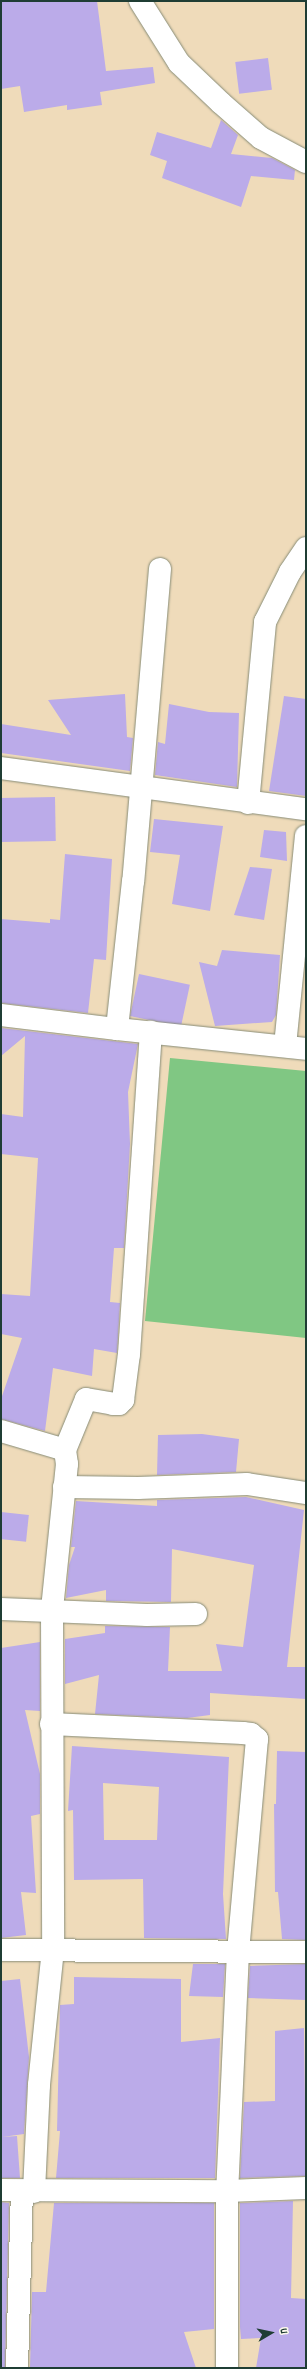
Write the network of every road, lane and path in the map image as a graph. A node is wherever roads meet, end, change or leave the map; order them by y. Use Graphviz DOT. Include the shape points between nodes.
graph roads {
  1 [pos="140,1"];
  2 [pos="306,162"];
  3 [pos="306,548"];
  4 [pos="160,569"];
  5 [pos="1,768"];
  6 [pos="141,787"];
  7 [pos="248,803"];
  8 [pos="306,810"];
  9 [pos="306,836"];
  10 [pos="1,1015"];
  11 [pos="117,1029"];
  12 [pos="151,1032"];
  13 [pos="296,1048"];
  14 [pos="1,1431"];
  15 [pos="65,1450"];
  16 [pos="64,1487"];
  17 [pos="306,1493"];
  18 [pos="1,1609"];
  19 [pos="52,1610"];
  20 [pos="196,1614"];
  21 [pos="51,1724"];
  22 [pos="53,1949"];
  23 [pos="1,1950"];
  24 [pos="238,1952"];
  25 [pos="306,1952"];
  26 [pos="306,2188"];
  27 [pos="19,2191"];
  28 [pos="227,2191"];
  29 [pos="17,2368"];
  30 [pos="228,2368"];
  1 -- 2 [label="street" via="179,62 221,103 261,138"];
  3 -- 7 [label="street" via="290,572 265,622"];
  4 -- 6 [label="street"];
  5 -- 6 [label="street"];
  6 -- 7 [label="street"];
  6 -- 11 [label="street" via="124,982"];
  7 -- 8 [label="street"];
  9 -- 13 [label="street"];
  10 -- 11 [label="street"];
  11 -- 12 [label="street"];
  12 -- 13 [label="street"];
  12 -- 15 [label="street" via="129,1354 123,1400 119,1404 113,1404 86,1398"];
  14 -- 15 [label="street"];
  15 -- 16 [label="street" via="67,1464"];
  16 -- 17 [label="street" via="138,1488 247,1484"];
  16 -- 19 [label="street"];
  18 -- 19 [label="street"];
  19 -- 20 [label="street" via="147,1615"];
  19 -- 21 [label="street"];
  21 -- 22 [label="street"];
  21 -- 24 [label="street" via="243,1733 251,1734 257,1739"];
  22 -- 23 [label="street"];
  22 -- 24 [label="street"];
  22 -- 27 [label="street" via="39,2085"];
  24 -- 25 [label="street"];
  24 -- 28 [label="street"];
  26 -- 28 [label="street"];
  27 -- 28 [label="street"];
  27 -- 29 [label="street"];
  28 -- 30 [label="street"];
}
